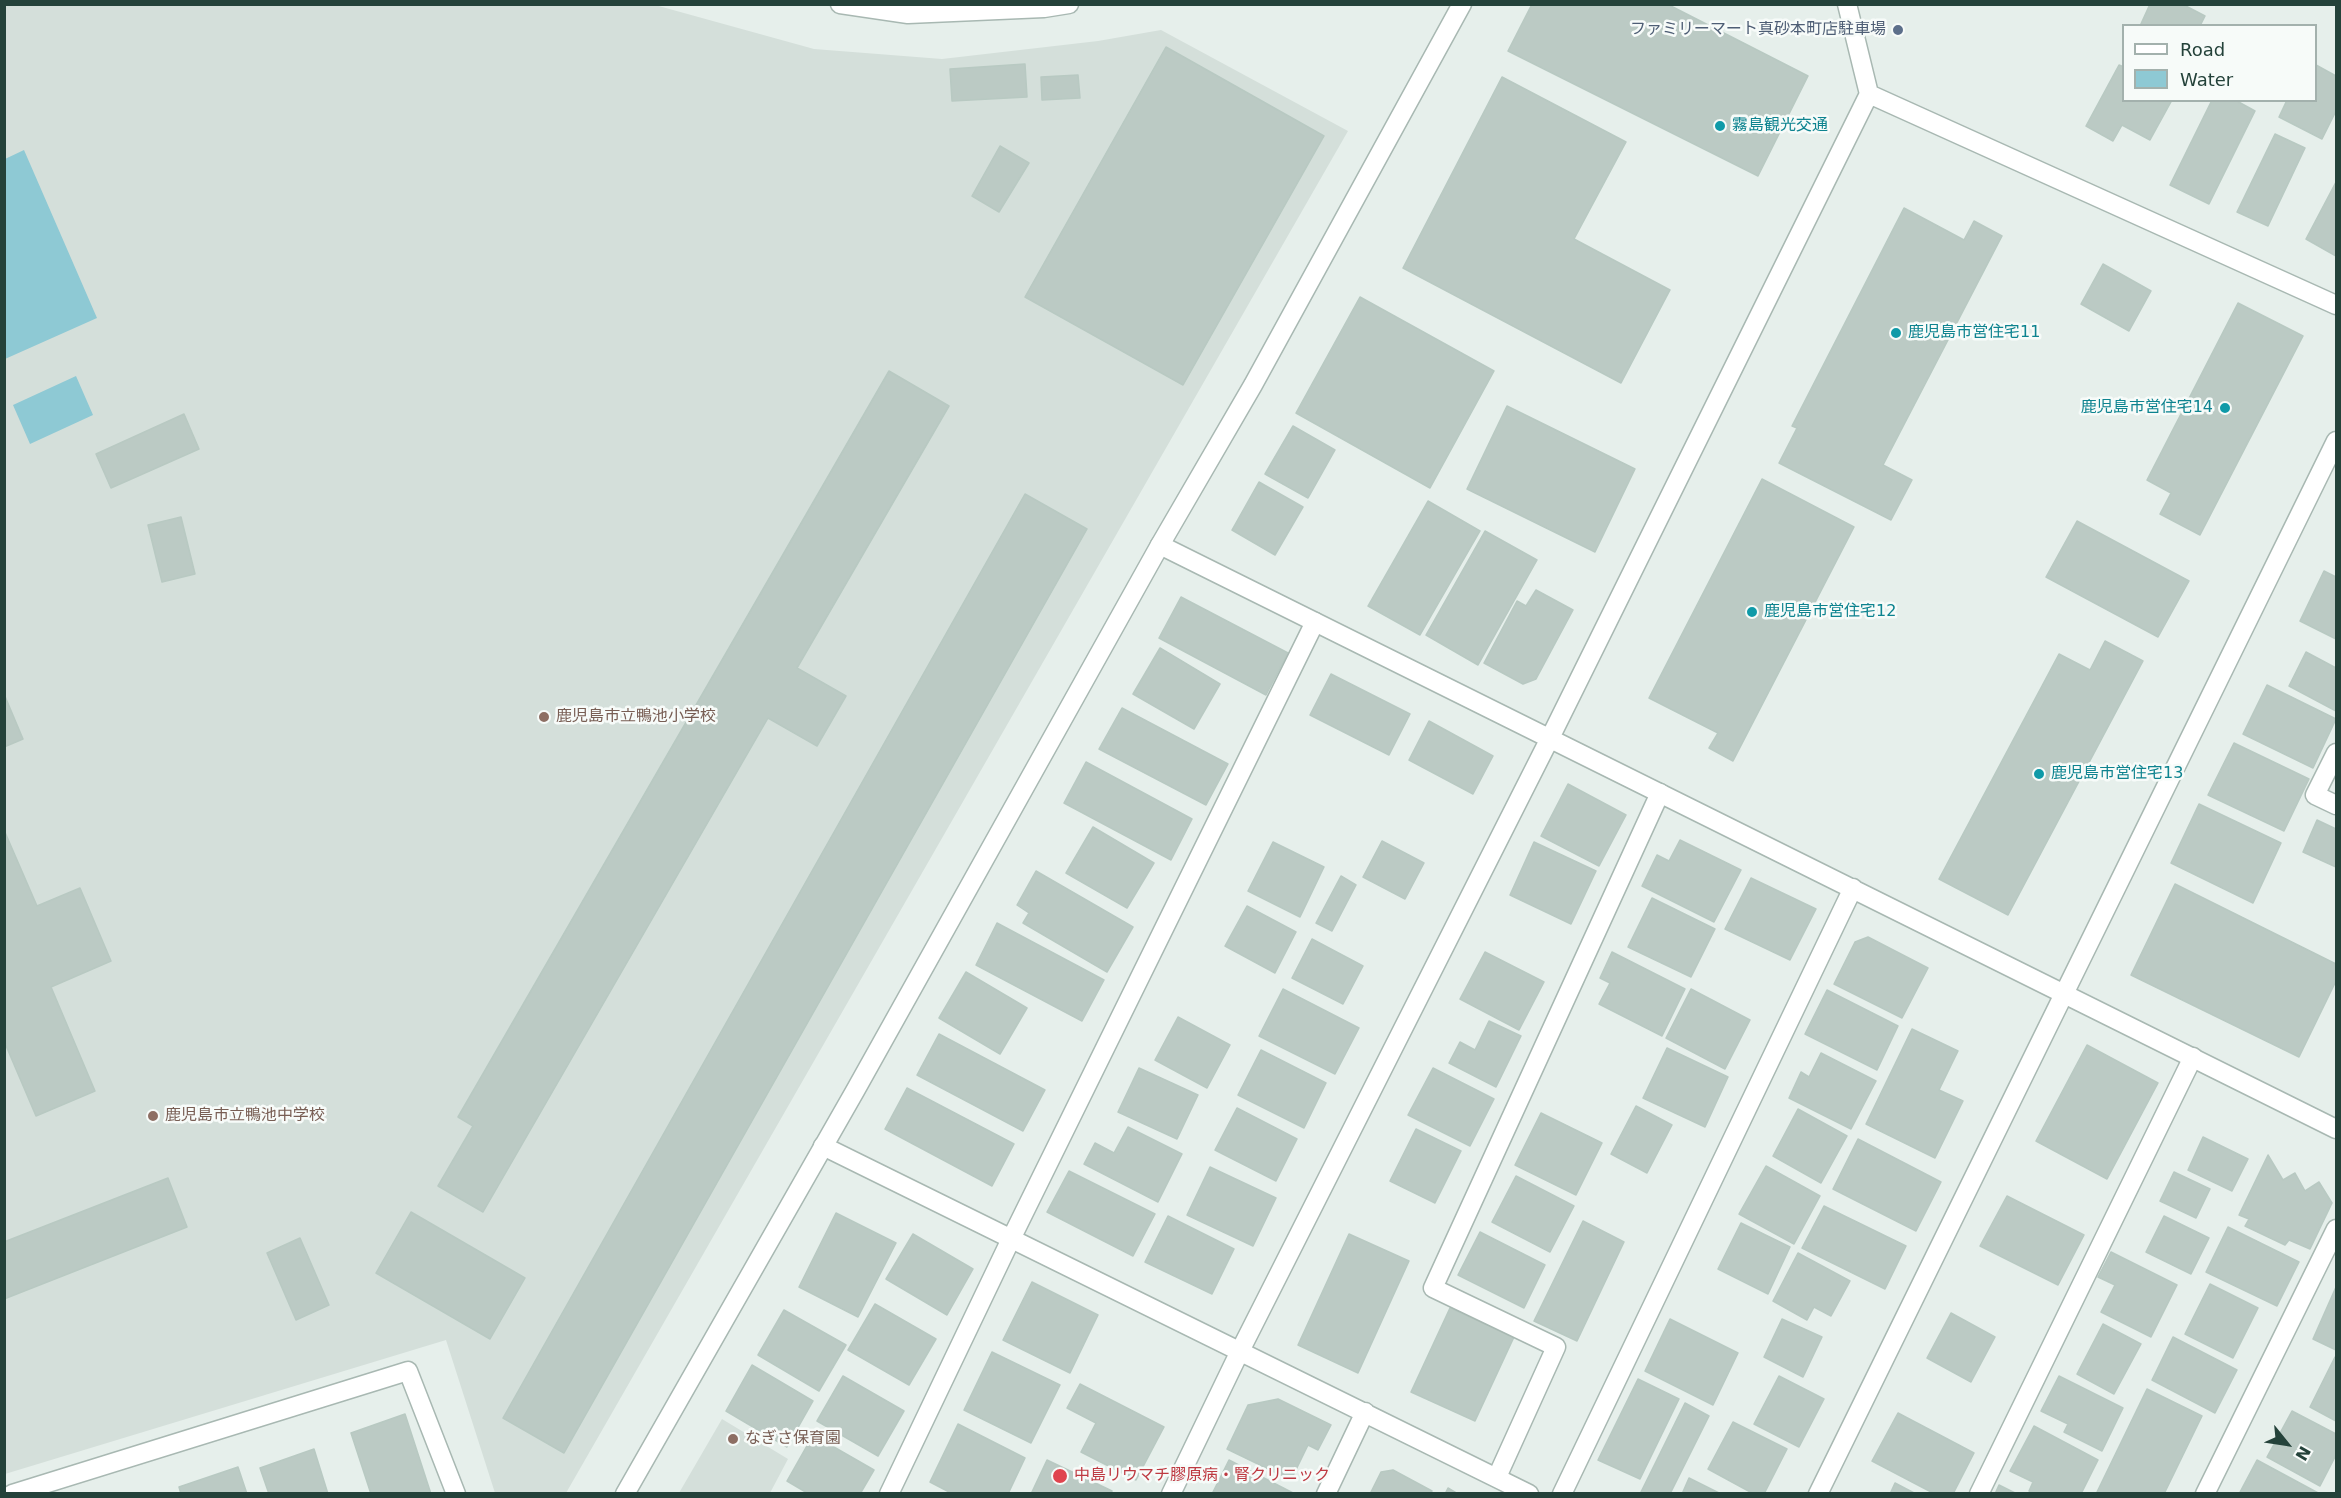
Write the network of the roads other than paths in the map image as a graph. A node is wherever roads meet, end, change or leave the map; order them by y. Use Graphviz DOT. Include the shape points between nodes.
graph roads {
  1 [pos="840,4"];
  2 [pos="1069,4"];
  3 [pos="1462,4"];
  4 [pos="1847,4"];
  5 [pos="1869,94"];
  6 [pos="2337,305"];
  7 [pos="2337,441"];
  8 [pos="1160,545"];
  9 [pos="1315,622"];
  10 [pos="1550,738"];
  11 [pos="2337,753"];
  12 [pos="1660,793"];
  13 [pos="2337,805"];
  14 [pos="1853,888"];
  15 [pos="2064,994"];
  16 [pos="2193,1057"];
  17 [pos="2337,1129"];
  18 [pos="823,1146"];
  19 [pos="2337,1228"];
  20 [pos="1011,1239"];
  21 [pos="1240,1350"];
  22 [pos="1365,1412"];
  23 [pos="1497,1477"];
  24 [pos="12,1494"];
  25 [pos="456,1494"];
  26 [pos="625,1494"];
  27 [pos="889,1494"];
  28 [pos="1171,1494"];
  29 [pos="1326,1494"];
  30 [pos="1529,1494"];
  31 [pos="1562,1494"];
  32 [pos="1818,1494"];
  33 [pos="1979,1494"];
  34 [pos="2205,1494"];
  1 -- 2 [label="street" via="908,14"];
  3 -- 8 [label="street" via="1253,385"];
  4 -- 5 [label="street"];
  5 -- 6 [label="street"];
  5 -- 10 [label="street"];
  7 -- 15 [label="street"];
  8 -- 9 [label="street"];
  8 -- 18 [label="street"];
  9 -- 10 [label="street"];
  9 -- 20 [label="street"];
  10 -- 12 [label="street"];
  10 -- 21 [label="street"];
  11 -- 13 [label="street" via="2315,795"];
  12 -- 14 [label="street"];
  12 -- 23 [label="street" via="1433,1288 1556,1347"];
  14 -- 15 [label="street"];
  14 -- 31 [label="street"];
  15 -- 16 [label="street"];
  15 -- 32 [label="street"];
  16 -- 17 [label="street"];
  16 -- 33 [label="street"];
  18 -- 20 [label="street"];
  18 -- 26 [label="street"];
  19 -- 34 [label="street"];
  20 -- 21 [label="street"];
  20 -- 27 [label="street"];
  21 -- 22 [label="street"];
  21 -- 28 [label="street"];
  22 -- 23 [label="street"];
  22 -- 29 [label="street"];
  23 -- 30 [label="street"];
  24 -- 25 [label="street" via="408,1371"];
}
